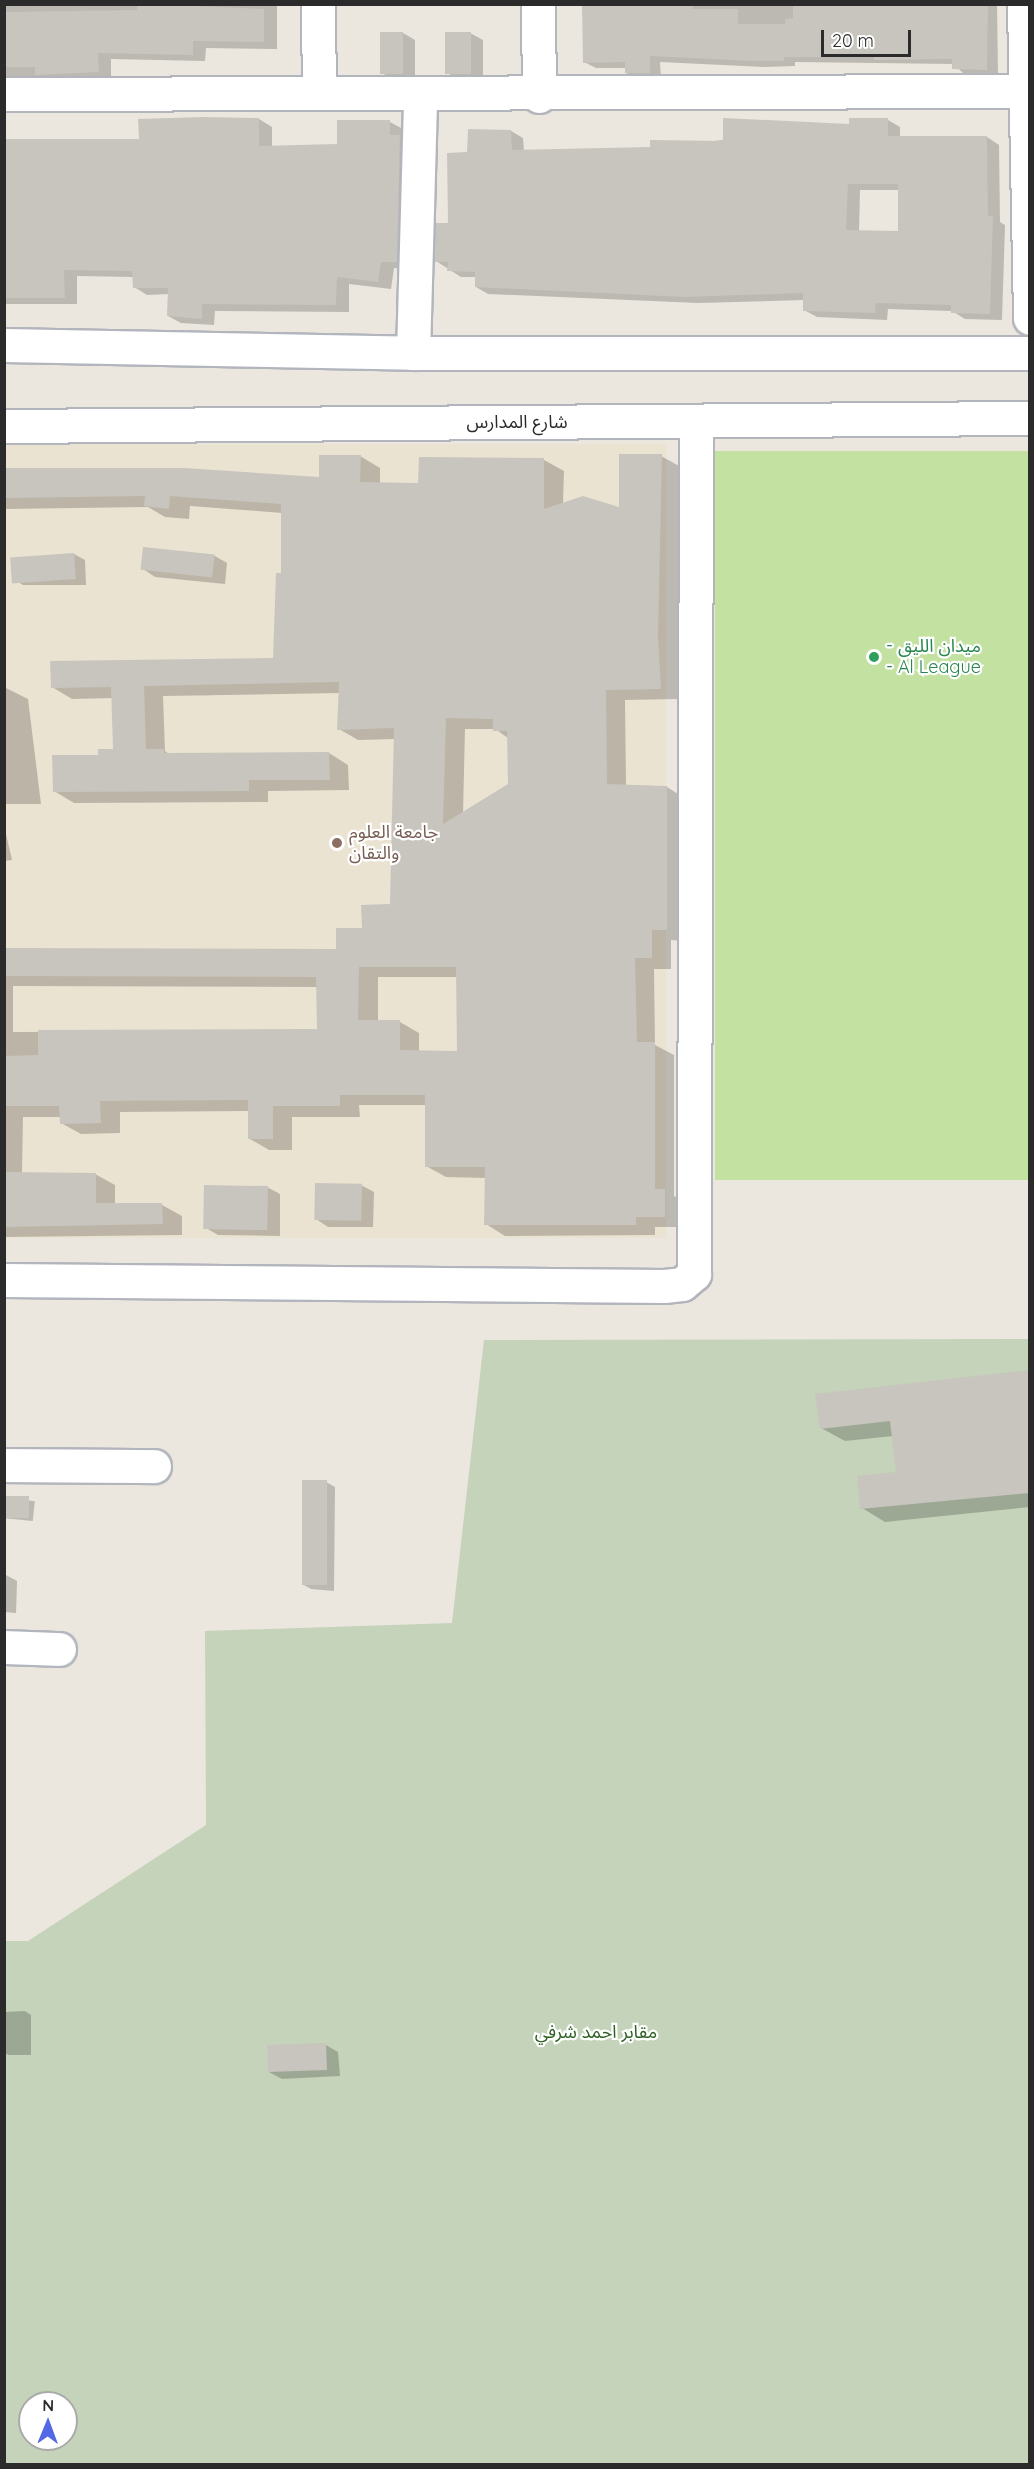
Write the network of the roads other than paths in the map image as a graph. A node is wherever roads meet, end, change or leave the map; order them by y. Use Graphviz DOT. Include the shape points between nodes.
graph roads {
  1 [pos="318,4"];
  2 [pos="538,4"];
  3 [pos="1024,4"];
  4 [pos="1027,91"];
  5 [pos="319,93"];
  6 [pos="4,94"];
  7 [pos="420,95"];
  8 [pos="539,96"];
  9 [pos="1029,318"];
  10 [pos="4,345"];
  11 [pos="414,353"];
  12 [pos="1029,353"];
  13 [pos="1029,418"];
  14 [pos="696,421"];
  15 [pos="4,426"];
  16 [pos="4,1280"];
  17 [pos="4,1465"];
  18 [pos="154,1466"];
  19 [pos="4,1647"];
  20 [pos="59,1649"];
  1 -- 5 [label="street"];
  2 -- 8 [label="street"];
  3 -- 4 [label="street"];
  4 -- 8 [label="street"];
  4 -- 9 [label="street"];
  5 -- 6 [label="street"];
  5 -- 7 [label="street"];
  7 -- 8 [label="street"];
  7 -- 11 [label="street"];
  10 -- 11 [label="street"];
  11 -- 12 [label="street"];
  13 -- 14 [label="street, شارع المدارس"];
  14 -- 15 [label="street, شارع المدارس"];
  14 -- 16 [label="street" via="694,1274 682,1284 664,1286"];
  17 -- 18 [label="street"];
  19 -- 20 [label="street"];
}
